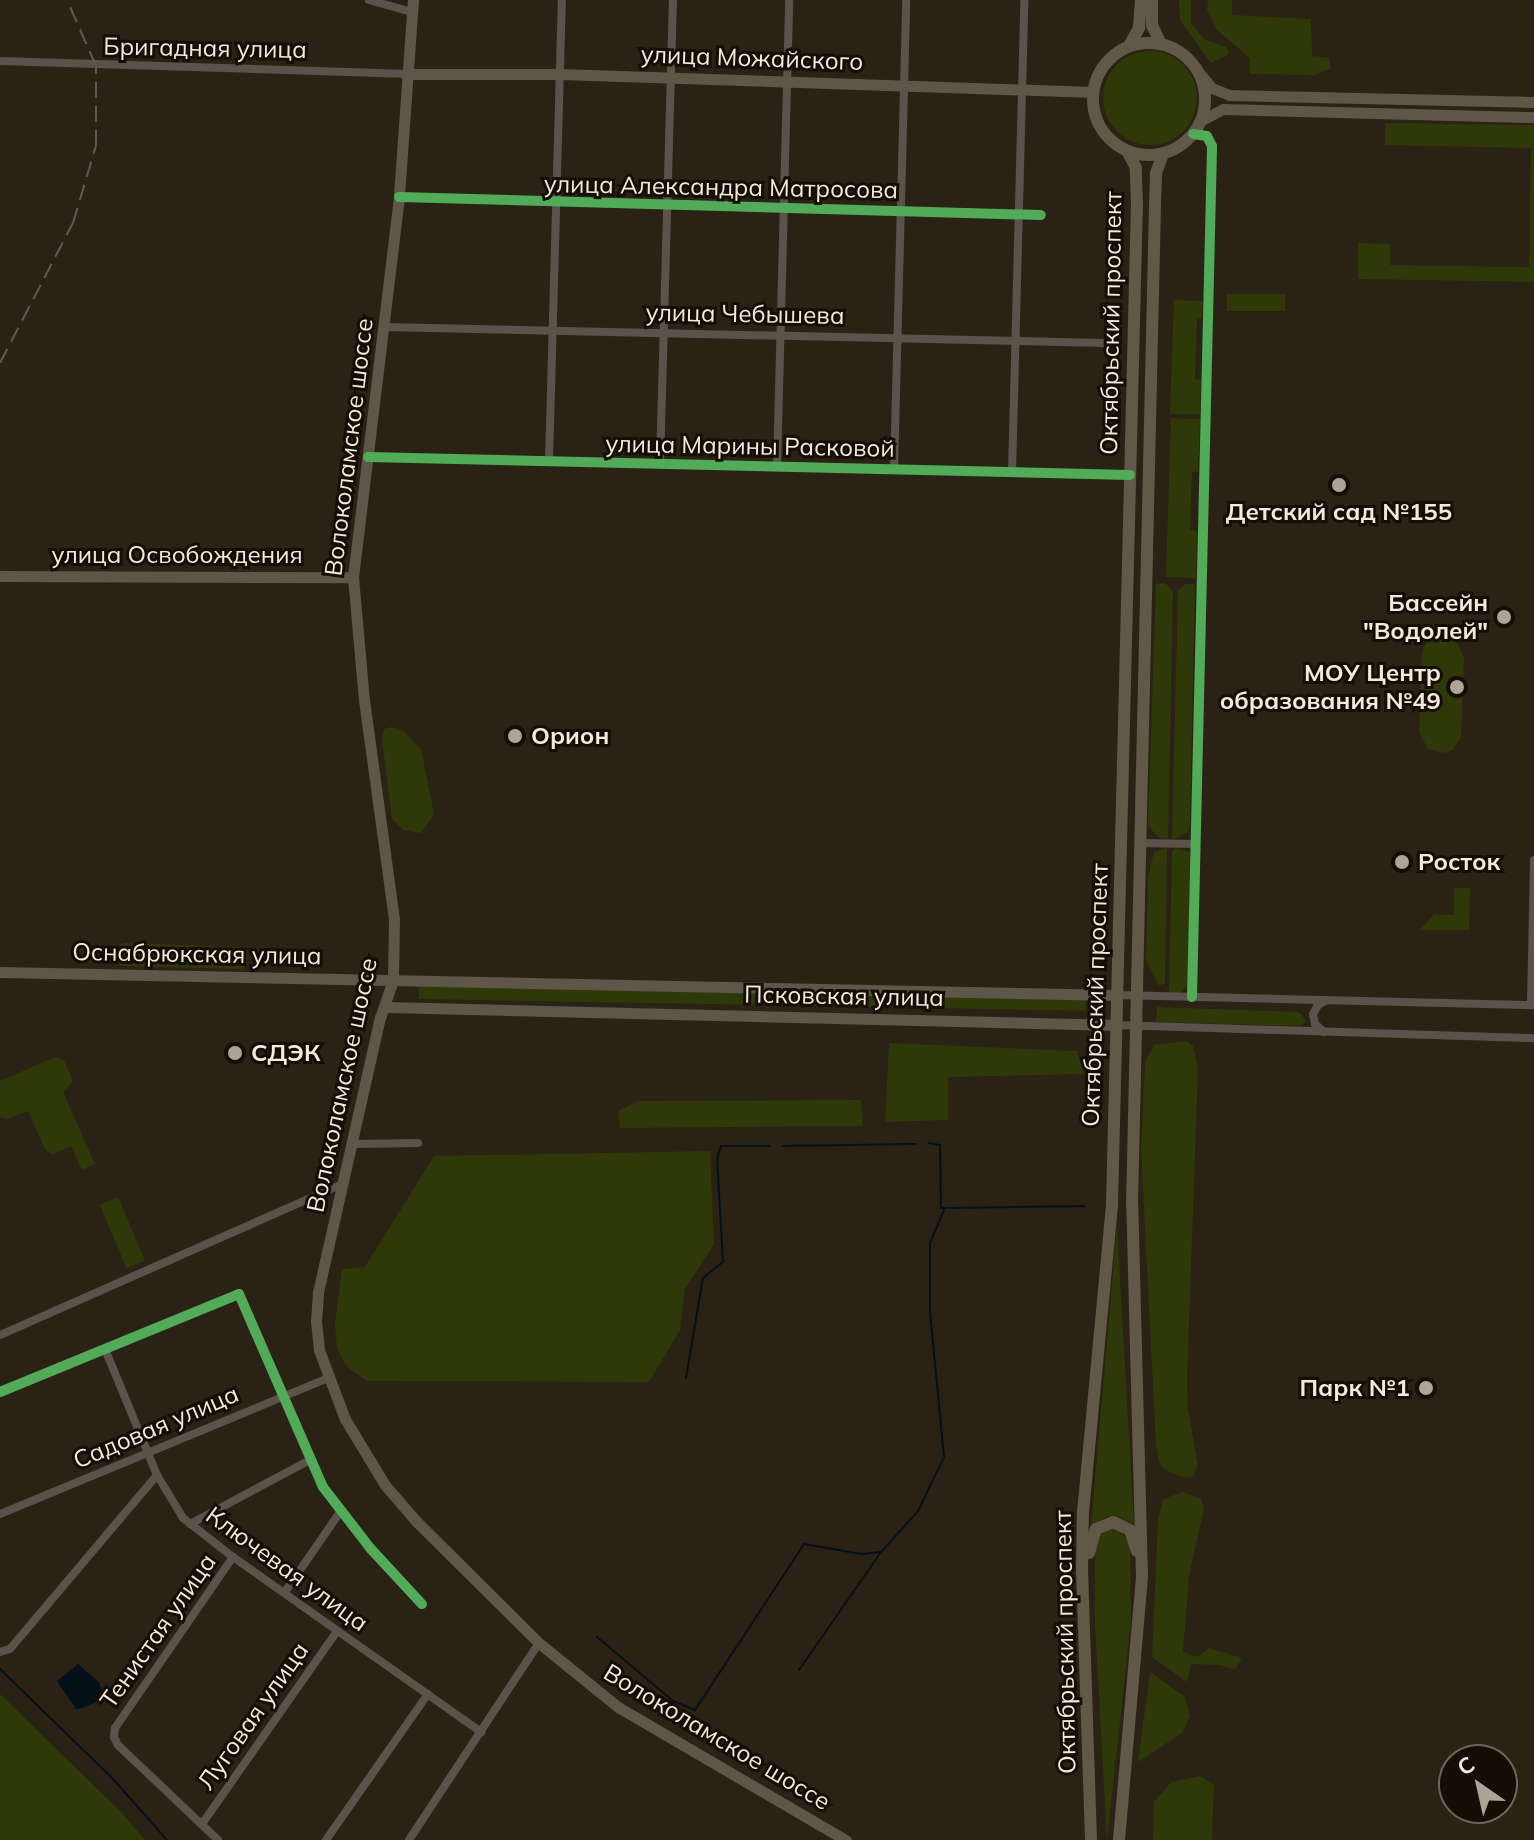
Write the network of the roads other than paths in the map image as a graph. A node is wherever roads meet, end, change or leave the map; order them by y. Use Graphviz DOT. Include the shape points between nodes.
graph roads {
  1 [pos="369,0"];
  2 [pos="562,0"];
  3 [pos="673,0"];
  4 [pos="789,0"];
  5 [pos="906,0"];
  6 [pos="1024,0"];
  7 [pos="1141,0"];
  8 [pos="1152,0"];
  9 [pos="412,6"];
  10 [pos="1161,44"];
  11 [pos="1129,46"];
  12 [pos="0,61"];
  13 [pos="410,74"];
  14 [pos="560,74"];
  15 [pos="1201,75"];
  16 [pos="672,78"];
  17 [pos="787,81"];
  18 [pos="905,84"];
  19 [pos="1023,88"];
  20 [pos="1093,92"];
  21 [pos="1534,102"];
  22 [pos="1534,117"];
  23 [pos="1202,120"];
  24 [pos="1193,134"];
  25 [pos="1128,152"];
  26 [pos="1163,154"];
  27 [pos="399,197"];
  28 [pos="557,203"];
  29 [pos="668,206"];
  30 [pos="786,208"];
  31 [pos="901,211"];
  32 [pos="1019,215"];
  33 [pos="1041,215"];
  34 [pos="385,327"];
  35 [pos="553,329"];
  36 [pos="664,333"];
  37 [pos="782,335"];
  38 [pos="899,338"];
  39 [pos="1017,341"];
  40 [pos="1105,343"];
  41 [pos="368,457"];
  42 [pos="549,461"];
  43 [pos="660,464"];
  44 [pos="777,467"];
  45 [pos="894,470"];
  46 [pos="1012,473"];
  47 [pos="1130,475"];
  48 [pos="0,576"];
  49 [pos="353,577"];
  50 [pos="1139,843"];
  51 [pos="1196,844"];
  52 [pos="1534,860"];
  53 [pos="0,972"];
  54 [pos="393,980"];
  55 [pos="1117,995"];
  56 [pos="1136,996"];
  57 [pos="1192,997"];
  58 [pos="1297,999"];
  59 [pos="1328,1000"];
  60 [pos="1533,1005"];
  61 [pos="387,1007"];
  62 [pos="1116,1025"];
  63 [pos="1136,1026"];
  64 [pos="1301,1031"];
  65 [pos="1325,1032"];
  66 [pos="1534,1038"];
  67 [pos="418,1143"];
  68 [pos="352,1144"];
  69 [pos="344,1183"];
  70 [pos="0,1335"];
  71 [pos="105,1349"];
  72 [pos="328,1378"];
  73 [pos="0,1392"];
  74 [pos="281,1397"];
  75 [pos="148,1452"];
  76 [pos="310,1460"];
  77 [pos="157,1475"];
  78 [pos="340,1512"];
  79 [pos="0,1514"];
  80 [pos="190,1524"];
  81 [pos="233,1557"];
  82 [pos="1142,1577"];
  83 [pos="285,1592"];
  84 [pos="1082,1600"];
  85 [pos="422,1604"];
  86 [pos="337,1631"];
  87 [pos="539,1643"];
  88 [pos="0,1652"];
  89 [pos="428,1694"];
  90 [pos="481,1732"];
  91 [pos="202,1824"];
  92 [pos="218,1840"];
  93 [pos="326,1840"];
  94 [pos="409,1840"];
  95 [pos="846,1840"];
  96 [pos="1091,1840"];
  97 [pos="1119,1840"];
  1 -- 9 [label="street"];
  2 -- 14 [label="street"];
  3 -- 16 [label="street"];
  4 -- 17 [label="street"];
  5 -- 18 [label="street"];
  6 -- 19 [label="street"];
  7 -- 11 [label="main road" via="1139,28"];
  8 -- 10 [label="main road" via="1153,28"];
  9 -- 13 [label="main road, Волоколамское шоссе"];
  10 -- 11 [label="main road"];
  10 -- 15 [label="main road" via="1187,57"];
  11 -- 20 [label="main road" via="1107,61"];
  12 -- 13 [label="street, Бригадная улица"];
  13 -- 14 [label="main road, улица Можайского"];
  13 -- 27 [label="main road, Волоколамское шоссе"];
  14 -- 16 [label="main road, улица Можайского"];
  14 -- 28 [label="street"];
  15 -- 21 [label="main road" via="1212,88 1229,95"];
  15 -- 23 [label="main road"];
  16 -- 17 [label="main road, улица Можайского"];
  16 -- 29 [label="street"];
  17 -- 18 [label="main road, улица Можайского"];
  17 -- 30 [label="street"];
  18 -- 19 [label="main road, улица Можайского"];
  18 -- 31 [label="street"];
  19 -- 20 [label="main road, улица Можайского"];
  19 -- 32 [label="street"];
  20 -- 25 [label="main road" via="1102,130"];
  22 -- 23 [label="main road" via="1223,109"];
  23 -- 24 [label="main road"];
  24 -- 26 [label="main road"];
  24 -- 51 [label="street" via="1210,139 1212,167"];
  25 -- 26 [label="main road"];
  25 -- 47 [label="main road, Октябрьский проспект" via="1136,174"];
  26 -- 50 [label="main road, Октябрьский проспект" via="1156,173"];
  27 -- 28 [label="street, улица Александра Матросова"];
  27 -- 34 [label="main road, Волоколамское шоссе"];
  28 -- 29 [label="street, улица Александра Матросова"];
  28 -- 35 [label="street"];
  29 -- 30 [label="street, улица Александра Матросова"];
  29 -- 36 [label="street"];
  30 -- 31 [label="street, улица Александра Матросова"];
  30 -- 37 [label="street"];
  31 -- 32 [label="street, улица Александра Матросова"];
  31 -- 38 [label="street"];
  32 -- 33 [label="street, улица Александра Матросова"];
  32 -- 39 [label="street"];
  34 -- 35 [label="street, улица Чебышева"];
  34 -- 41 [label="main road, Волоколамское шоссе"];
  35 -- 36 [label="street, улица Чебышева"];
  35 -- 42 [label="street"];
  36 -- 37 [label="street, улица Чебышева"];
  36 -- 43 [label="street"];
  37 -- 38 [label="street, улица Чебышева"];
  37 -- 44 [label="street"];
  38 -- 39 [label="street, улица Чебышева"];
  38 -- 45 [label="street"];
  39 -- 40 [label="street, улица Чебышева"];
  39 -- 46 [label="street"];
  41 -- 42 [label="street, улица Марины Расковой"];
  41 -- 49 [label="main road, Волоколамское шоссе"];
  42 -- 43 [label="street, улица Марины Расковой"];
  43 -- 44 [label="street, улица Марины Расковой"];
  44 -- 45 [label="street, улица Марины Расковой"];
  45 -- 46 [label="street, улица Марины Расковой"];
  46 -- 47 [label="street, улица Марины Расковой"];
  47 -- 55 [label="main road, Октябрьский проспект"];
  48 -- 49 [label="main road, улица Освобождения"];
  49 -- 54 [label="main road, Волоколамское шоссе" via="394,920"];
  50 -- 51 [label="street"];
  50 -- 56 [label="main road, Октябрьский проспект"];
  51 -- 57 [label="street"];
  52 -- 60 [label="street"];
  53 -- 54 [label="main road, Оснабрюкская улица"];
  54 -- 55 [label="main road, Псковская улица"];
  54 -- 61 [label="main road, Волоколамское шоссе"];
  55 -- 56 [label="street, Псковская улица"];
  55 -- 62 [label="main road, Октябрьский проспект"];
  56 -- 57 [label="street, Псковская улица"];
  56 -- 63 [label="main road, Октябрьский проспект"];
  57 -- 58 [label="street, Псковская улица"];
  58 -- 59 [label="street, Псковская улица"];
  58 -- 64 [label="street" via="1311,1012 1310,1023"];
  59 -- 60 [label="street, Псковская улица"];
  59 -- 65 [label="street" via="1313,1014"];
  61 -- 62 [label="main road, Псковская улица"];
  61 -- 68 [label="main road, Волоколамское шоссе" via="380,1017"];
  62 -- 63 [label="street, Псковская улица"];
  62 -- 84 [label="main road, Октябрьский проспект" via="1112,1203 1083,1512"];
  63 -- 64 [label="street, Псковская улица"];
  63 -- 82 [label="main road, Октябрьский проспект" via="1132,1204"];
  64 -- 65 [label="street, Псковская улица"];
  65 -- 66 [label="street, Псковская улица"];
  67 -- 68 [label="street"];
  68 -- 69 [label="main road, Волоколамское шоссе"];
  69 -- 70 [label="street"];
  69 -- 72 [label="main road, Волоколамское шоссе" via="316,1310"];
  71 -- 73 [label="street"];
  71 -- 74 [label="street" via="239,1294"];
  71 -- 75 [label="street, Ключевая улица"];
  72 -- 74 [label="street, Садовая улица"];
  72 -- 87 [label="main road, Волоколамское шоссе" via="355,1438 392,1493"];
  74 -- 75 [label="street, Садовая улица"];
  74 -- 76 [label="street"];
  75 -- 77 [label="street, Ключевая улица"];
  75 -- 79 [label="street, Садовая улица"];
  76 -- 78 [label="street"];
  76 -- 80 [label="street"];
  77 -- 80 [label="street, Ключевая улица"];
  77 -- 88 [label="street" via="10,1649"];
  78 -- 83 [label="street"];
  78 -- 85 [label="street"];
  80 -- 81 [label="street, Ключевая улица"];
  81 -- 83 [label="street, Ключевая улица"];
  81 -- 91 [label="street, Тенистая улица" via="115,1728 118,1745"];
  82 -- 84 [label="main road" via="1130,1530 1117,1522 1102,1525 1091,1540"];
  82 -- 97 [label="main road, Октябрьский проспект"];
  83 -- 86 [label="street, Ключевая улица"];
  84 -- 96 [label="main road, Октябрьский проспект"];
  86 -- 89 [label="street, Ключевая улица"];
  86 -- 91 [label="street, Луговая улица"];
  87 -- 90 [label="street"];
  87 -- 95 [label="main road, Волоколамское шоссе" via="618,1707"];
  89 -- 90 [label="street, Ключевая улица"];
  89 -- 93 [label="street"];
  90 -- 94 [label="street"];
  91 -- 92 [label="street"];
}
